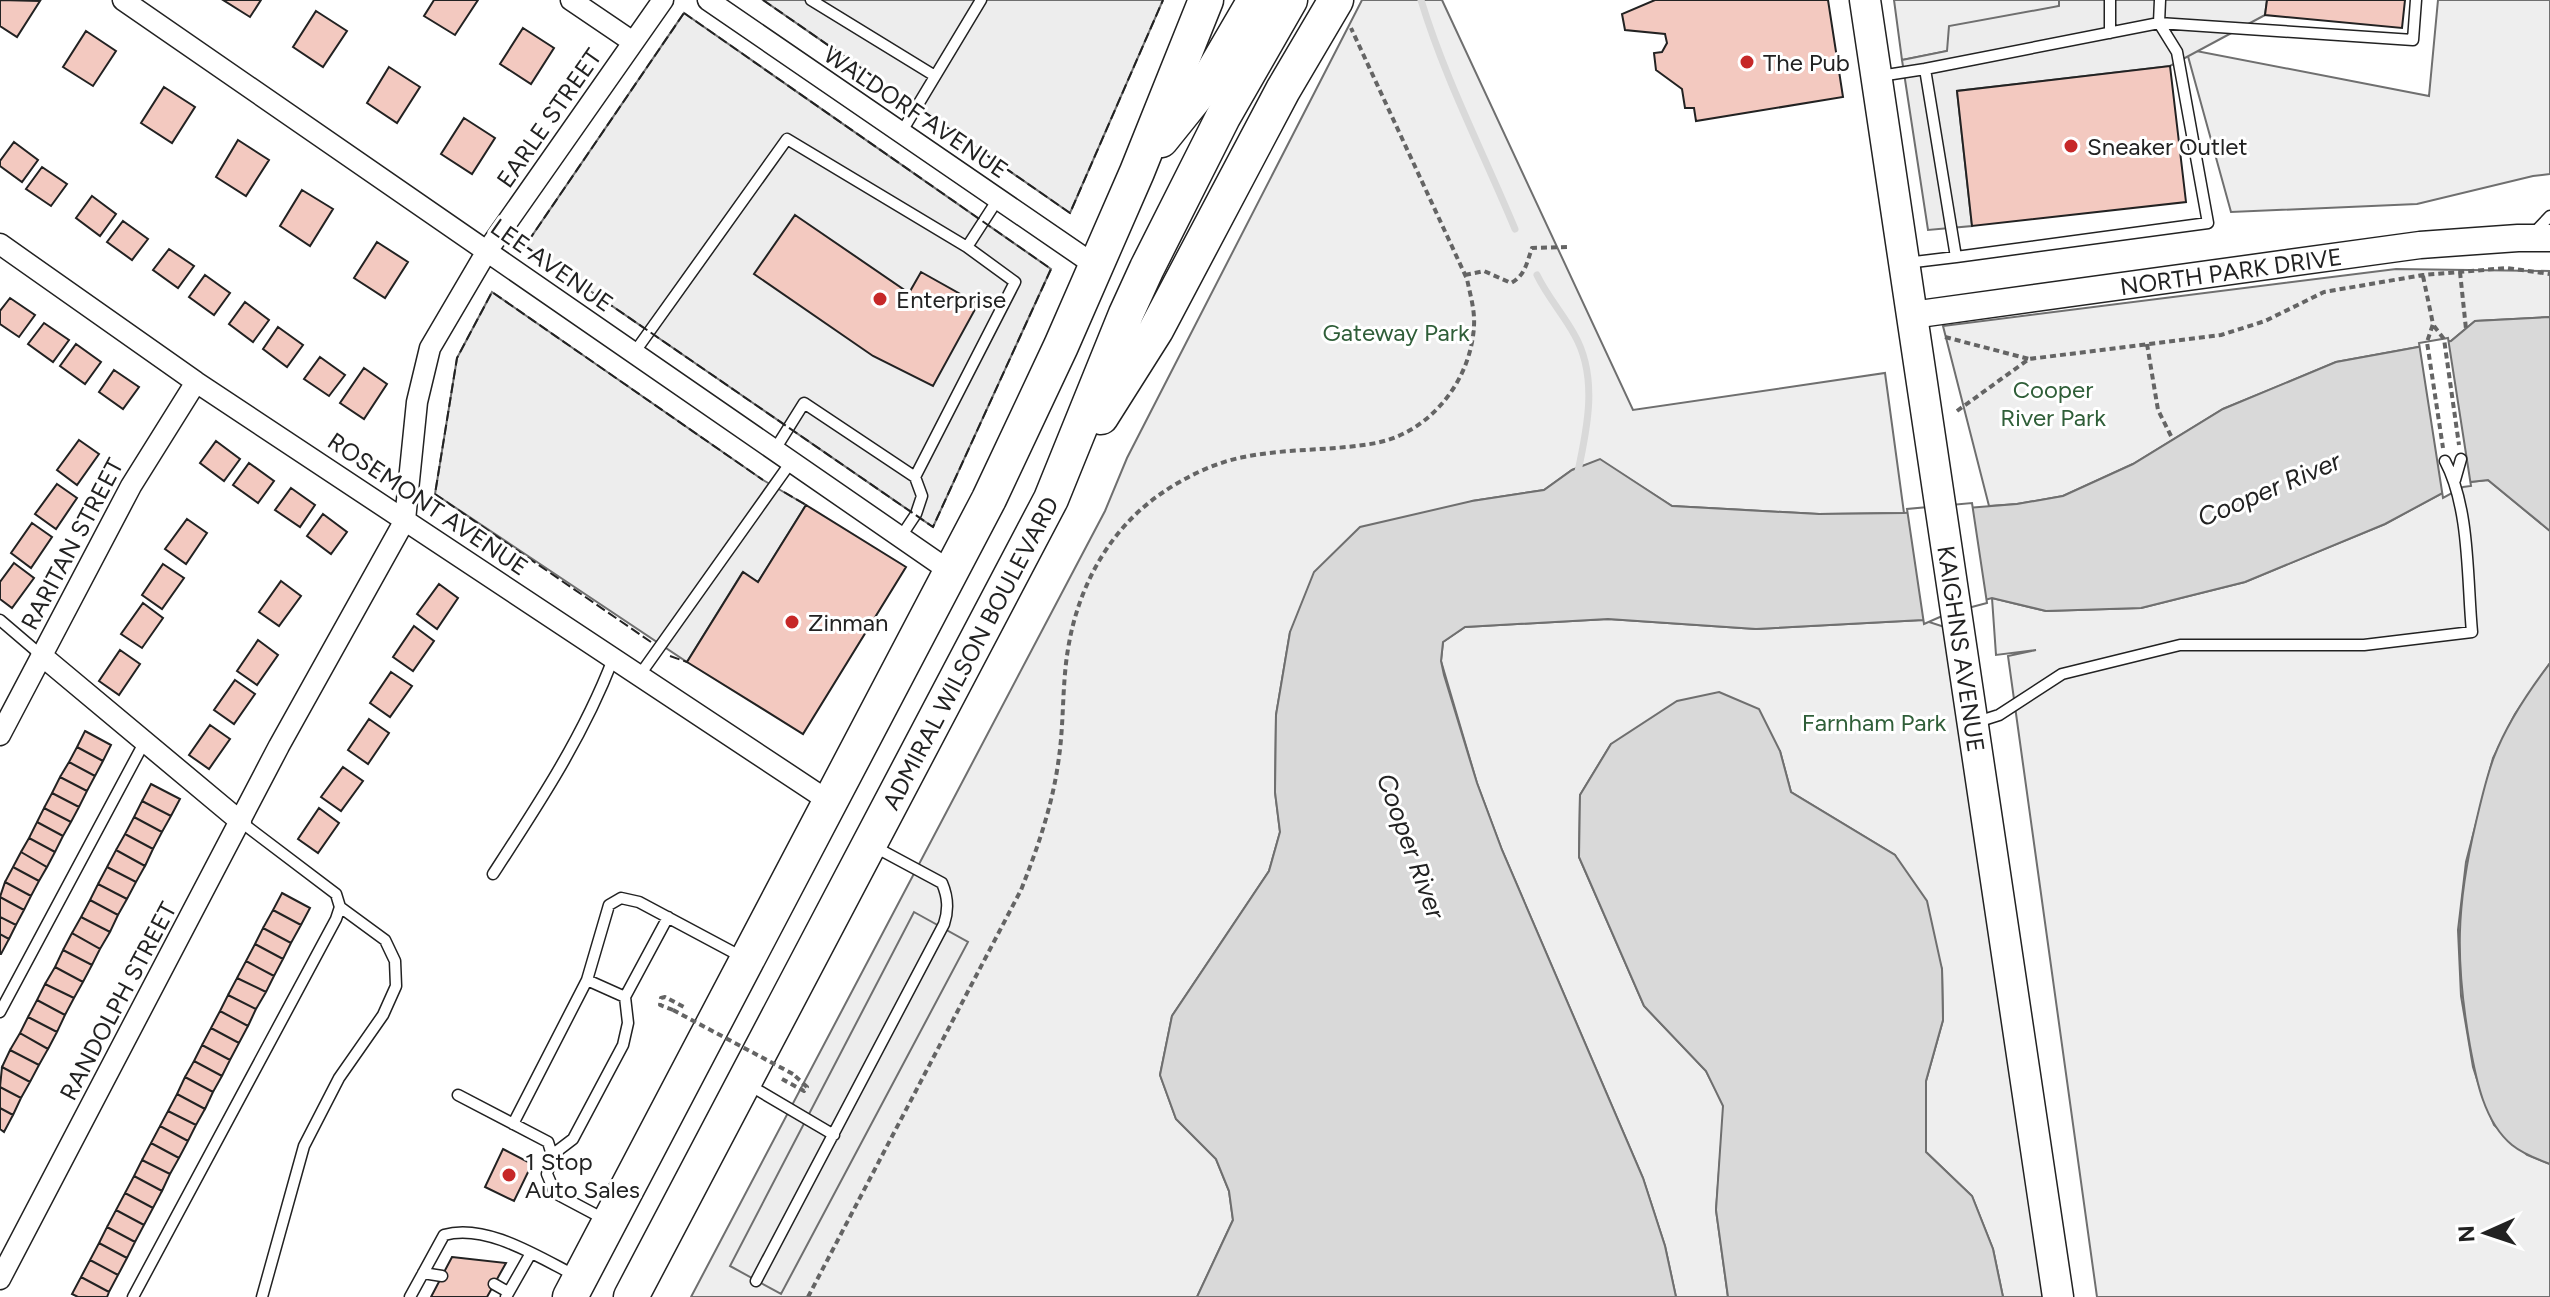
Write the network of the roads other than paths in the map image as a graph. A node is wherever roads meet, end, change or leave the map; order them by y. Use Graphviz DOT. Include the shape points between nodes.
graph roads {
  1 [pos="123,0"];
  2 [pos="571,0"];
  3 [pos="663,0"];
  4 [pos="811,0"];
  5 [pos="981,0"];
  6 [pos="1206,0"];
  7 [pos="1255,0"];
  8 [pos="1290,0"];
  9 [pos="1336,0"];
  10 [pos="1865,0"];
  11 [pos="2110,0"];
  12 [pos="2160,0"];
  13 [pos="2416,0"];
  14 [pos="722,4"];
  15 [pos="2159,23"];
  16 [pos="2110,33"];
  17 [pos="633,42"];
  18 [pos="1925,69"];
  19 [pos="935,76"];
  20 [pos="1876,77"];
  21 [pos="901,133"];
  22 [pos="1137,172"];
  23 [pos="998,199"];
  24 [pos="2550,216"];
  25 [pos="2540,238"];
  26 [pos="0,244"];
  27 [pos="967,247"];
  28 [pos="487,251"];
  29 [pos="1956,257"];
  30 [pos="1904,264"];
  31 [pos="1096,266"];
  32 [pos="1912,315"];
  33 [pos="634,353"];
  34 [pos="196,382"];
  35 [pos="783,457"];
  36 [pos="2461,459"];
  37 [pos="2445,461"];
  38 [pos="915,477"];
  39 [pos="2455,480"];
  40 [pos="1051,499"];
  41 [pos="405,520"];
  42 [pos="900,538"];
  43 [pos="951,572"];
  44 [pos="0,620"];
  45 [pos="41,655"];
  46 [pos="613,659"];
  47 [pos="639,676"];
  48 [pos="1973,723"];
  49 [pos="0,735"];
  50 [pos="145,741"];
  51 [pos="279,746"];
  52 [pos="830,802"];
  53 [pos="241,822"];
  54 [pos="870,844"];
  55 [pos="493,874"];
  56 [pos="340,907"];
  57 [pos="668,917"];
  58 [pos="747,960"];
  59 [pos="587,980"];
  60 [pos="625,997"];
  61 [pos="0,1012"];
  62 [pos="744,1082"];
  63 [pos="458,1095"];
  64 [pos="513,1124"];
  65 [pos="834,1135"];
  66 [pos="552,1155"];
  67 [pos="609,1221"];
  68 [pos="531,1253"];
  69 [pos="423,1273"];
  70 [pos="442,1276"];
  71 [pos="0,1279"];
  72 [pos="756,1281"];
  73 [pos="494,1284"];
  74 [pos="574,1288"];
  75 [pos="507,1295"];
  76 [pos="133,1297"];
  77 [pos="262,1297"];
  78 [pos="410,1297"];
  79 [pos="631,1297"];
  80 [pos="2058,1297"];
  1 -- 28 [label="street, LEE AVENUE"];
  2 -- 17 [label="street"];
  3 -- 17 [label="street, EARLE STREET"];
  4 -- 19 [label="lane"];
  5 -- 19 [label="lane"];
  6 -- 22 [label="highway"];
  7 -- 22 [label="highway" via="1206,84"];
  8 -- 40 [label="highway, ADMIRAL WILSON BOULEVARD" via="1223,117 1147,268"];
  9 -- 40 [label="highway" via="1156,330"];
  10 -- 20 [label="main road, KAIGHNS AVENUE"];
  11 -- 16 [label="lane"];
  12 -- 15 [label="lane"];
  13 -- 15 [label="lane" via="2413,40"];
  14 -- 21 [label="street, WALDORF AVENUE"];
  15 -- 16 [label="lane"];
  15 -- 29 [label="lane" via="2177,52 2208,223"];
  16 -- 18 [label="lane"];
  17 -- 28 [label="street, EARLE STREET"];
  18 -- 20 [label="lane"];
  18 -- 29 [label="lane"];
  19 -- 21 [label="lane"];
  20 -- 30 [label="main road, KAIGHNS AVENUE"];
  21 -- 23 [label="street, WALDORF AVENUE"];
  22 -- 31 [label="highway"];
  23 -- 27 [label="lane"];
  23 -- 31 [label="street, WALDORF AVENUE"];
  24 -- 25 [label="lane"];
  25 -- 32 [label="street, NORTH PARK DRIVE" via="2420,245"];
  26 -- 34 [label="street, ROSEMONT AVENUE"];
  27 -- 33 [label="lane" via="787,139"];
  27 -- 38 [label="lane" via="1015,282"];
  28 -- 33 [label="street, LEE AVENUE"];
  28 -- 41 [label="street, EARLE STREET" via="430,348 417,402"];
  29 -- 30 [label="lane"];
  30 -- 32 [label="main road, KAIGHNS AVENUE"];
  31 -- 43 [label="highway"];
  32 -- 48 [label="main road, KAIGHNS AVENUE"];
  33 -- 35 [label="street, LEE AVENUE"];
  34 -- 41 [label="street, ROSEMONT AVENUE"];
  34 -- 45 [label="street, RARITAN STREET" via="131,486"];
  35 -- 38 [label="lane" via="804,403"];
  35 -- 42 [label="street, LEE AVENUE"];
  35 -- 47 [label="lane"];
  36 -- 39 [label="lane"];
  37 -- 39 [label="lane"];
  38 -- 42 [label="lane" via="922,496"];
  39 -- 48 [label="lane" via="2472,632 2364,645 2180,645 2062,674 1999,715"];
  40 -- 54 [label="highway, ADMIRAL WILSON BOULEVARD"];
  41 -- 46 [label="street, ROSEMONT AVENUE"];
  41 -- 51 [label="street, EARLE STREET"];
  42 -- 43 [label="street, LEE AVENUE"];
  43 -- 52 [label="highway"];
  44 -- 45 [label="lane"];
  45 -- 49 [label="street, RARITAN STREET"];
  45 -- 50 [label="street"];
  46 -- 47 [label="street, ROSEMONT AVENUE"];
  46 -- 55 [label="lane" via="595,706"];
  47 -- 52 [label="street, ROSEMONT AVENUE"];
  48 -- 80 [label="main road, KAIGHNS AVENUE"];
  50 -- 53 [label="street"];
  50 -- 61 [label="lane"];
  51 -- 53 [label="street, RANDOLPH STREET"];
  52 -- 58 [label="highway"];
  53 -- 56 [label="lane" via="336,894"];
  53 -- 71 [label="street, RANDOLPH STREET"];
  54 -- 62 [label="highway, ADMIRAL WILSON BOULEVARD"];
  54 -- 65 [label="lane" via="942,883 948,911"];
  56 -- 76 [label="lane"];
  56 -- 77 [label="lane" via="385,940 395,961 396,986 304,1146"];
  57 -- 58 [label="lane"];
  57 -- 59 [label="lane" via="621,898 609,905"];
  57 -- 60 [label="lane"];
  58 -- 67 [label="highway"];
  59 -- 60 [label="lane"];
  59 -- 64 [label="lane"];
  60 -- 66 [label="lane" via="628,1023 623,1045 573,1139"];
  62 -- 65 [label="lane"];
  62 -- 79 [label="highway, ADMIRAL WILSON BOULEVARD"];
  63 -- 64 [label="lane"];
  64 -- 66 [label="lane" via="548,1142"];
  65 -- 72 [label="lane"];
  66 -- 67 [label="lane" via="547,1174 555,1193"];
  67 -- 74 [label="highway"];
  68 -- 69 [label="lane" via="460,1230 444,1235"];
  68 -- 74 [label="lane"];
  68 -- 75 [label="lane"];
  69 -- 70 [label="lane"];
  69 -- 78 [label="lane"];
  73 -- 75 [label="lane"];
}
